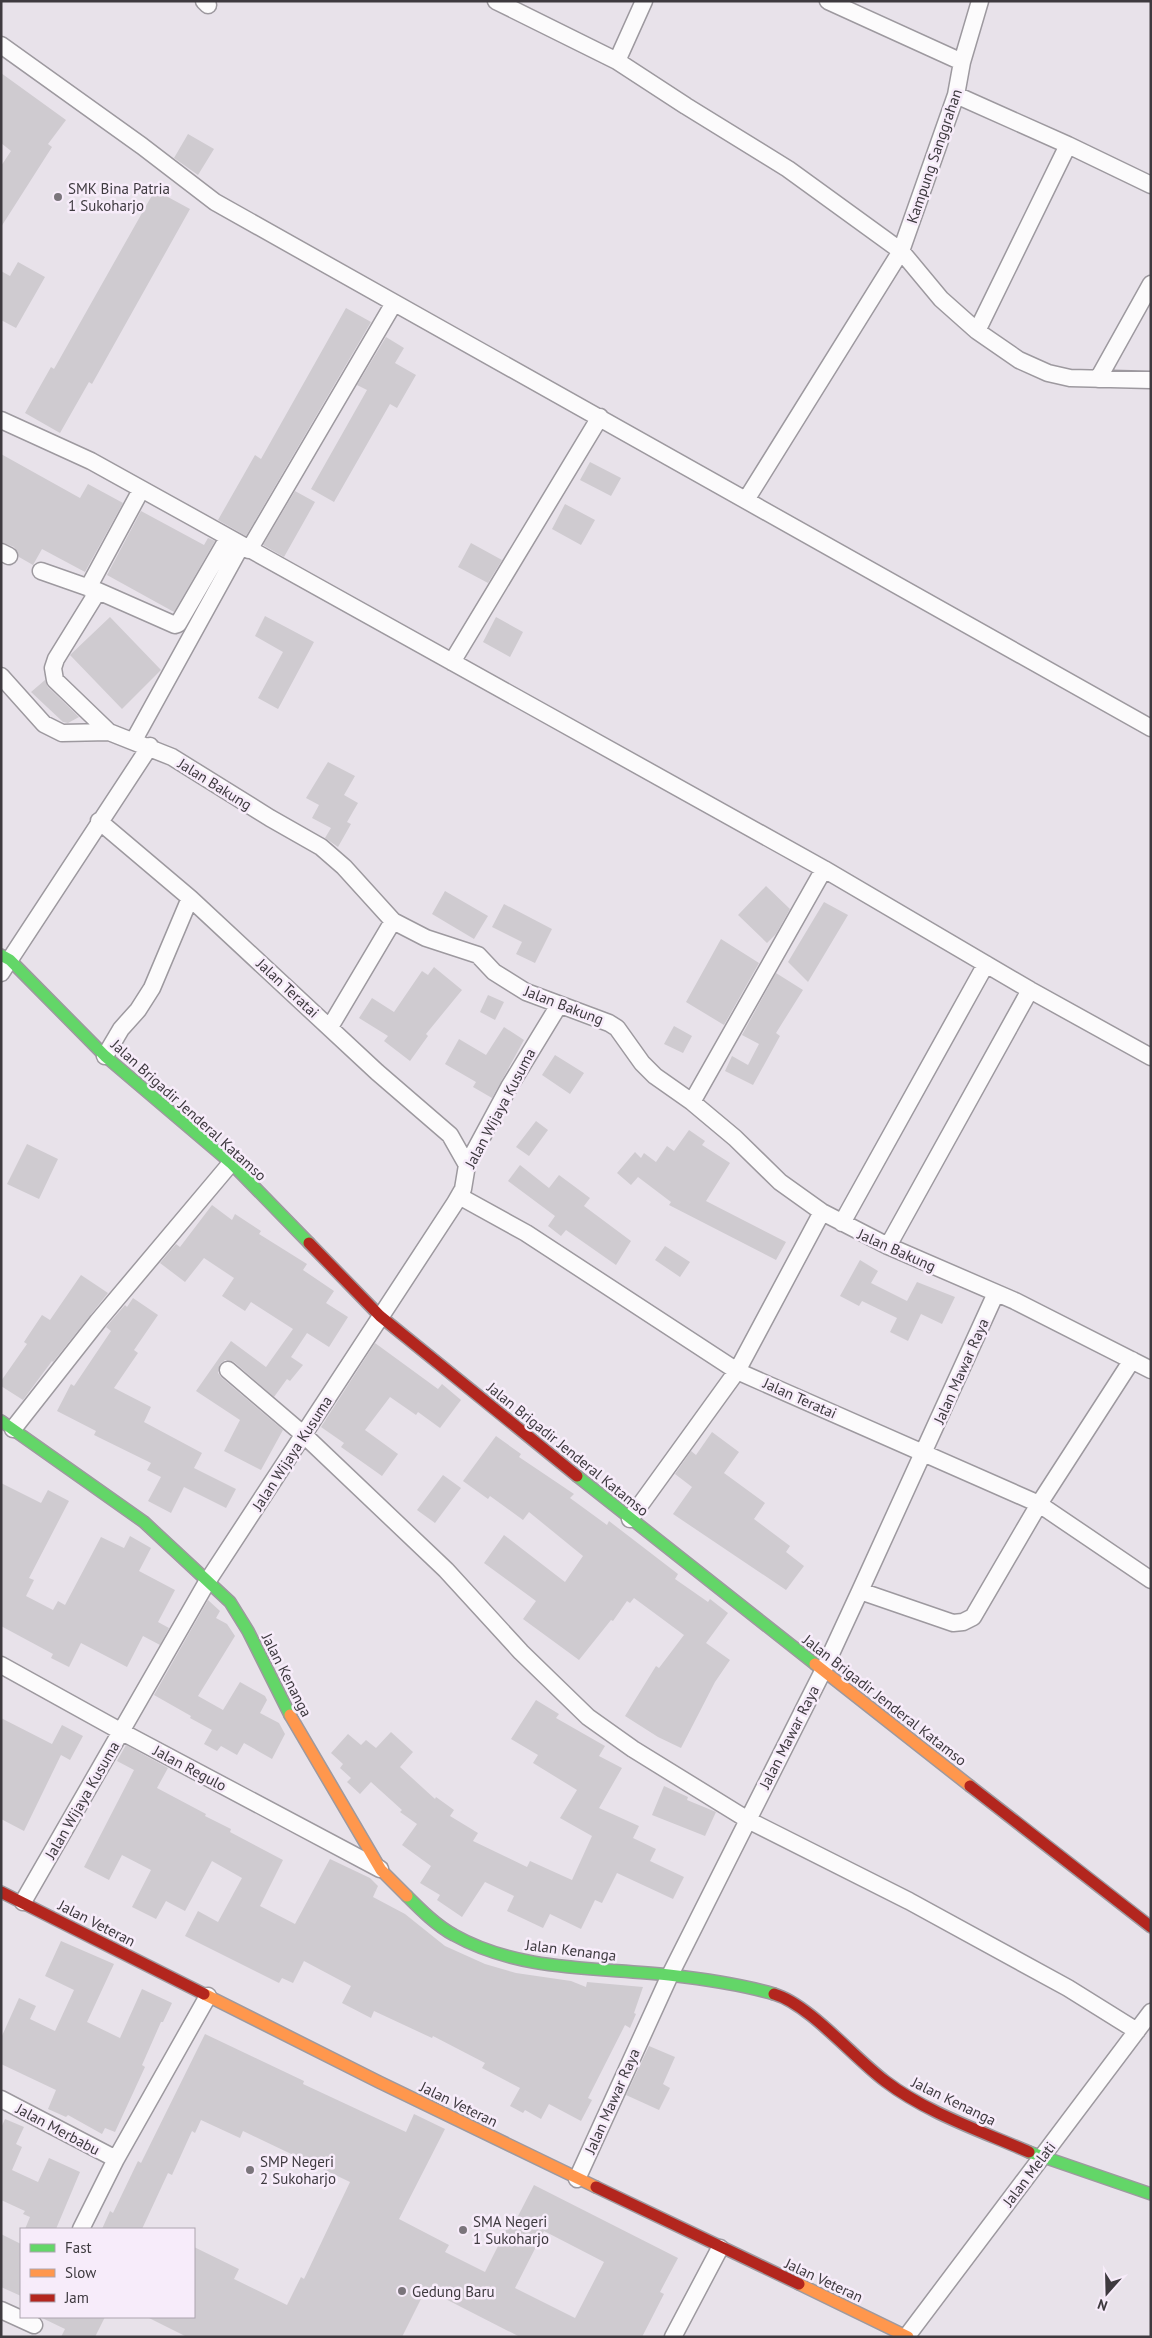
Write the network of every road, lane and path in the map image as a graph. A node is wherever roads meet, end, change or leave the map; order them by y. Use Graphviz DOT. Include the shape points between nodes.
graph roads {
  1 [pos="496,1"];
  2 [pos="644,1"];
  3 [pos="828,1"];
  4 [pos="980,1"];
  5 [pos="1,45"];
  6 [pos="618,61"];
  7 [pos="962,62"];
  8 [pos="956,95"];
  9 [pos="1068,145"];
  10 [pos="1151,185"];
  11 [pos="901,251"];
  12 [pos="1151,284"];
  13 [pos="394,304"];
  14 [pos="977,331"];
  15 [pos="1098,379"];
  16 [pos="1151,380"];
  17 [pos="600,417"];
  18 [pos="1,420"];
  19 [pos="141,490"];
  20 [pos="746,500"];
  21 [pos="239,545"];
  22 [pos="41,571"];
  23 [pos="93,589"];
  24 [pos="452,662"];
  25 [pos="1,676"];
  26 [pos="1151,728"];
  27 [pos="109,732"];
  28 [pos="134,740"];
  29 [pos="150,746"];
  30 [pos="99,821"];
  31 [pos="824,869"];
  32 [pos="190,898"];
  33 [pos="393,921"];
  34 [pos="4,963"];
  35 [pos="986,964"];
  36 [pos="1030,990"];
  37 [pos="559,1005"];
  38 [pos="330,1027"];
  39 [pos="105,1056"];
  40 [pos="1151,1057"];
  41 [pos="692,1102"];
  42 [pos="231,1163"];
  43 [pos="467,1165"];
  44 [pos="459,1196"];
  45 [pos="822,1212"];
  46 [pos="842,1223"];
  47 [pos="888,1246"];
  48 [pos="996,1293"];
  49 [pos="380,1316"];
  50 [pos="1132,1360"];
  51 [pos="228,1370"];
  52 [pos="737,1370"];
  53 [pos="1151,1370"];
  54 [pos="7,1425"];
  55 [pos="304,1435"];
  56 [pos="924,1453"];
  57 [pos="1039,1504"];
  58 [pos="630,1520"];
  59 [pos="1151,1580"];
  60 [pos="207,1582"];
  61 [pos="860,1591"];
  62 [pos="1,1665"];
  63 [pos="823,1671"];
  64 [pos="122,1732"];
  65 [pos="748,1820"];
  66 [pos="381,1870"];
  67 [pos="1,1892"];
  68 [pos="23,1902"];
  69 [pos="1151,1926"];
  70 [pos="670,1975"];
  71 [pos="208,1996"];
  72 [pos="1151,2012"];
  73 [pos="1137,2031"];
  74 [pos="1,2099"];
  75 [pos="1042,2158"];
  76 [pos="116,2159"];
  77 [pos="578,2179"];
  78 [pos="1151,2194"];
  79 [pos="82,2228"];
  80 [pos="720,2248"];
  81 [pos="1,2310"];
  82 [pos="34,2326"];
  83 [pos="674,2337"];
  84 [pos="908,2337"];
  1 -- 6 [label="street"];
  2 -- 6 [label="street"];
  3 -- 7 [label="street"];
  4 -- 7 [label="street, Kampung Sanggrahan"];
  5 -- 13 [label="street" via="215,202"];
  6 -- 11 [label="street" via="788,169"];
  7 -- 8 [label="street, Kampung Sanggrahan"];
  8 -- 9 [label="street"];
  8 -- 11 [label="street, Kampung Sanggrahan"];
  9 -- 10 [label="street"];
  9 -- 14 [label="street"];
  11 -- 14 [label="street" via="941,299"];
  11 -- 20 [label="street, Kampung Sanggrahan"];
  12 -- 15 [label="street"];
  13 -- 17 [label="street"];
  13 -- 21 [label="street"];
  14 -- 15 [label="street" via="1019,360 1048,373"];
  15 -- 16 [label="street"];
  17 -- 20 [label="street"];
  17 -- 24 [label="street"];
  18 -- 19 [label="street" via="91,461"];
  19 -- 21 [label="street"];
  19 -- 23 [label="street"];
  20 -- 26 [label="street"];
  21 -- 23 [label="street" via="175,626"];
  21 -- 24 [label="street"];
  21 -- 28 [label="street"];
  22 -- 23 [label="street"];
  23 -- 27 [label="street" via="52,668 55,680"];
  24 -- 31 [label="street"];
  25 -- 27 [label="street, Jalan Bakung" via="52,730 72,734"];
  27 -- 28 [label="street, Jalan Bakung"];
  28 -- 29 [label="street, Jalan Bakung"];
  29 -- 30 [label="street"];
  29 -- 33 [label="street, Jalan Bakung" via="172,756 321,847 344,867"];
  30 -- 32 [label="street, Jalan Teratai"];
  30 -- 34 [label="street"];
  31 -- 35 [label="street"];
  31 -- 41 [label="street"];
  32 -- 38 [label="street, Jalan Teratai"];
  32 -- 39 [label="street" via="152,988"];
  33 -- 37 [label="street, Jalan Bakung" via="426,938 478,955 506,981"];
  33 -- 38 [label="street"];
  34 -- 39 [label="street, Jalan Brigadir Jenderal Katamso"];
  35 -- 36 [label="street"];
  35 -- 46 [label="street"];
  36 -- 40 [label="street"];
  36 -- 47 [label="street"];
  37 -- 41 [label="street, Jalan Bakung" via="617,1028 655,1076"];
  37 -- 43 [label="street, Jalan Wijaya Kusuma"];
  38 -- 43 [label="street, Jalan Teratai" via="450,1135"];
  39 -- 42 [label="street, Jalan Brigadir Jenderal Katamso"];
  41 -- 45 [label="street, Jalan Bakung" via="780,1182"];
  42 -- 49 [label="street, Jalan Brigadir Jenderal Katamso"];
  42 -- 54 [label="street"];
  43 -- 44 [label="street, Jalan Wijaya Kusuma"];
  44 -- 49 [label="street, Jalan Wijaya Kusuma"];
  44 -- 52 [label="street, Jalan Teratai" via="526,1233"];
  45 -- 46 [label="street, Jalan Bakung"];
  45 -- 52 [label="street"];
  46 -- 47 [label="street, Jalan Bakung"];
  47 -- 48 [label="street, Jalan Bakung"];
  48 -- 50 [label="street, Jalan Bakung"];
  48 -- 56 [label="street, Jalan Mawar Raya"];
  49 -- 55 [label="street, Jalan Wijaya Kusuma"];
  49 -- 58 [label="street, Jalan Brigadir Jenderal Katamso"];
  50 -- 53 [label="street, Jalan Bakung"];
  50 -- 57 [label="street"];
  51 -- 55 [label="street"];
  52 -- 56 [label="street, Jalan Teratai"];
  52 -- 58 [label="street"];
  54 -- 60 [label="street, Jalan Kenanga" via="144,1522"];
  55 -- 60 [label="street, Jalan Wijaya Kusuma"];
  55 -- 65 [label="street" via="446,1570 554,1686 588,1717"];
  56 -- 57 [label="street, Jalan Teratai"];
  56 -- 61 [label="street, Jalan Mawar Raya"];
  57 -- 59 [label="street, Jalan Teratai"];
  57 -- 61 [label="street" via="973,1617 963,1622 952,1624"];
  58 -- 63 [label="street, Jalan Brigadir Jenderal Katamso"];
  60 -- 64 [label="street, Jalan Wijaya Kusuma"];
  60 -- 66 [label="street, Jalan Kenanga" via="230,1602 248,1631 291,1717"];
  61 -- 63 [label="street, Jalan Mawar Raya"];
  62 -- 64 [label="street, Jalan Regulo"];
  63 -- 65 [label="street, Jalan Mawar Raya"];
  63 -- 69 [label="street, Jalan Brigadir Jenderal Katamso"];
  64 -- 66 [label="street, Jalan Regulo"];
  64 -- 68 [label="street, Jalan Wijaya Kusuma"];
  65 -- 70 [label="street, Jalan Mawar Raya"];
  65 -- 73 [label="street" via="909,1901 1060,1983"];
  66 -- 70 [label="street, Jalan Kenanga" via="419,1908 453,1935 490,1951 520,1960 565,1967"];
  67 -- 68 [label="street, Jalan Veteran"];
  68 -- 71 [label="street, Jalan Veteran"];
  70 -- 75 [label="street, Jalan Kenanga" via="753,1988 780,1996 806,2012 885,2081 921,2104"];
  70 -- 77 [label="street, Jalan Mawar Raya"];
  71 -- 76 [label="street"];
  71 -- 77 [label="street, Jalan Veteran"];
  72 -- 73 [label="street, Jalan Melati"];
  73 -- 75 [label="street, Jalan Melati"];
  74 -- 76 [label="street, Jalan Merbabu"];
  75 -- 78 [label="street, Jalan Kenanga"];
  75 -- 84 [label="street, Jalan Melati"];
  76 -- 79 [label="street"];
  77 -- 80 [label="street, Jalan Veteran"];
  80 -- 83 [label="street"];
  80 -- 84 [label="street, Jalan Veteran"];
  81 -- 82 [label="street"];
}
